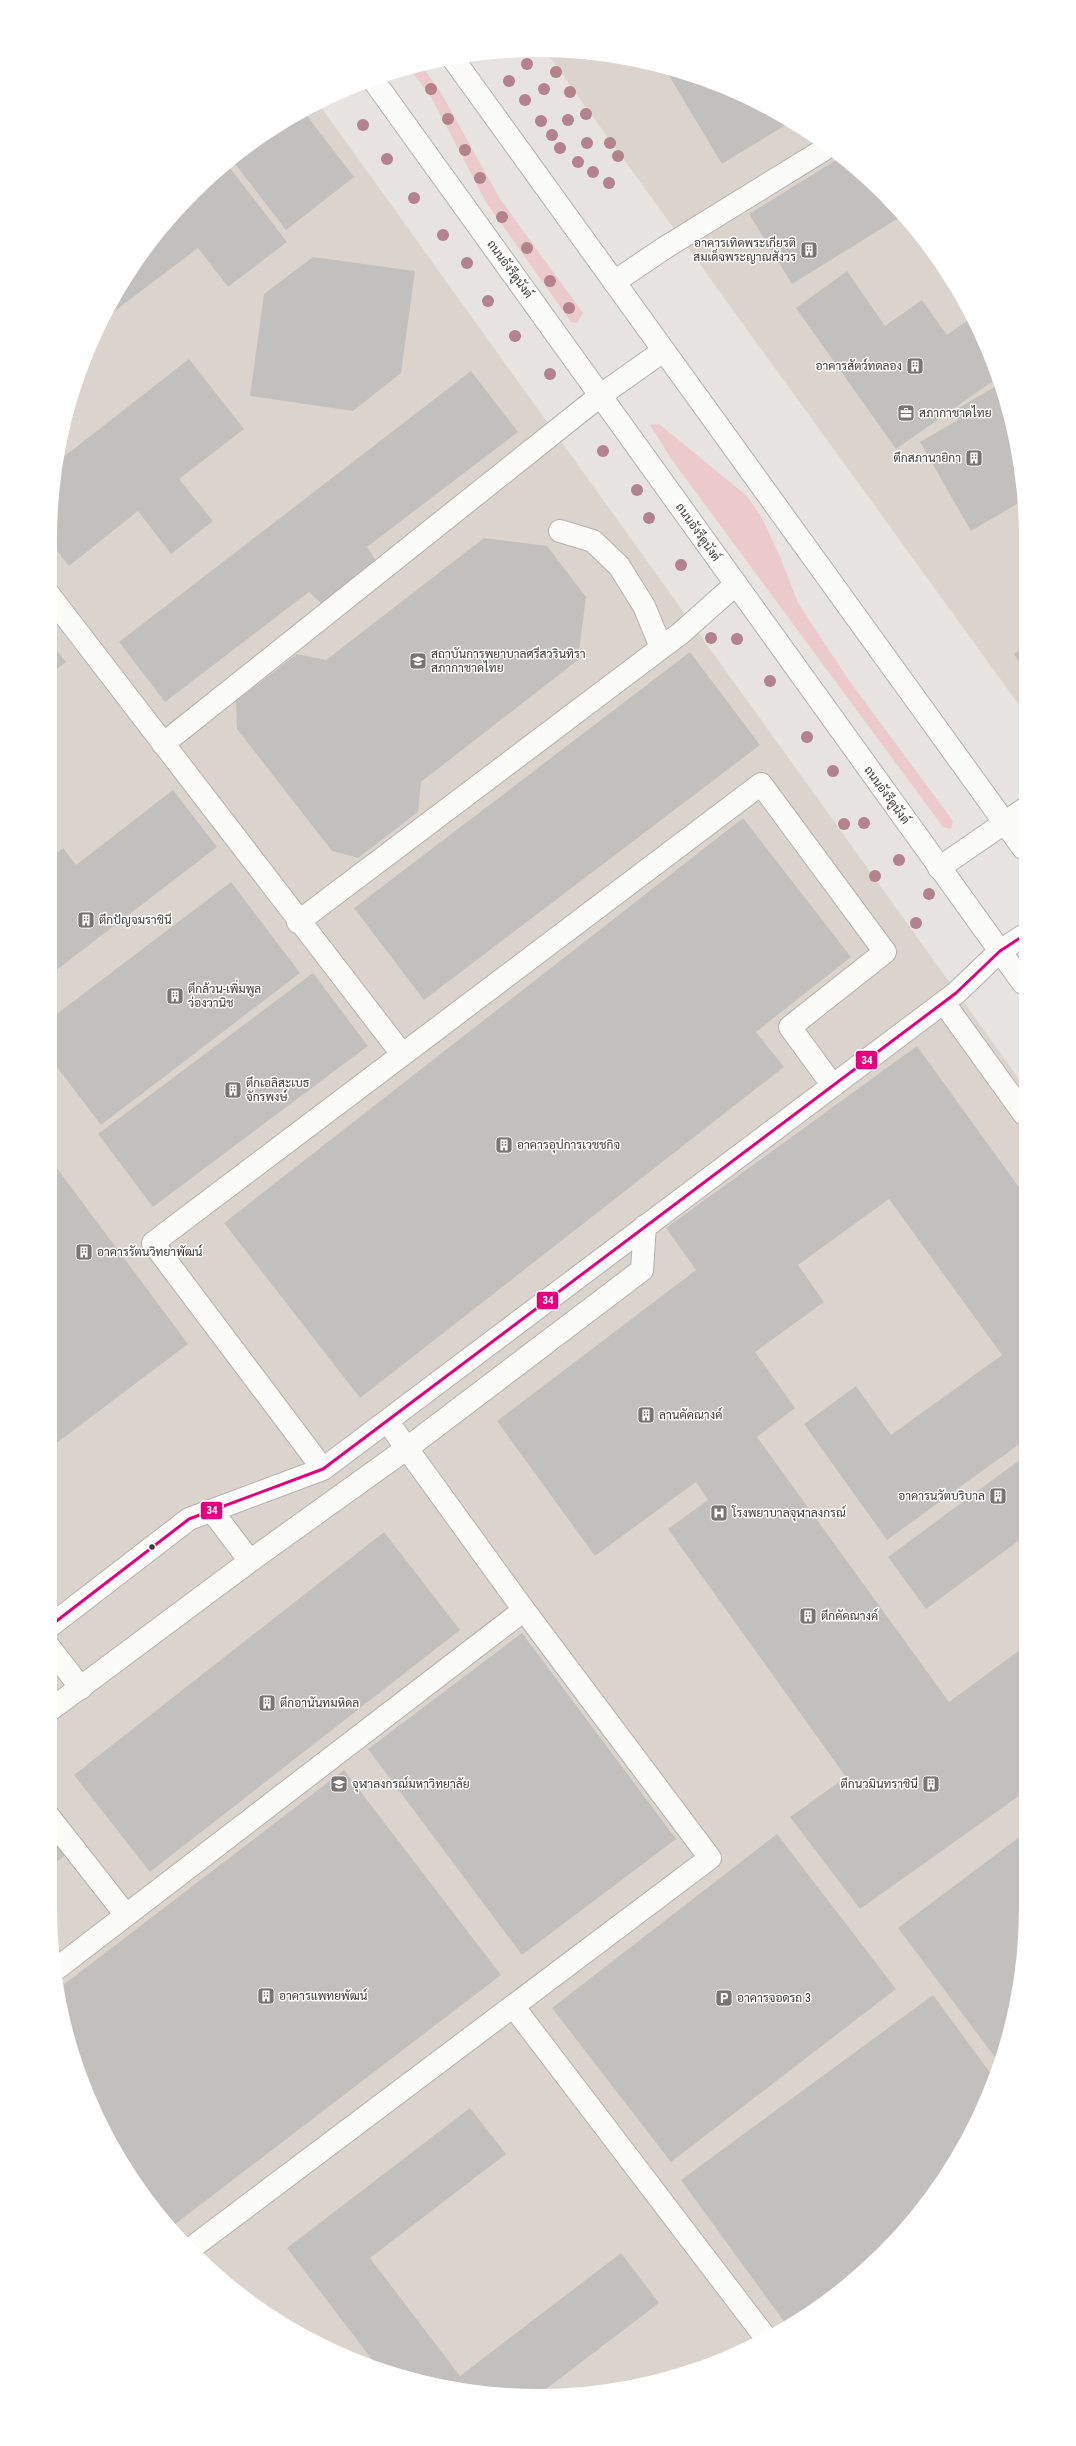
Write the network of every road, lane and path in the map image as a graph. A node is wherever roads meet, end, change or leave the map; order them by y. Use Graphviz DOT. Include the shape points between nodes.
graph roads {
  1 [pos="457,64"];
  2 [pos="377,85"];
  3 [pos="823,150"];
  4 [pos="614,282"];
  5 [pos="662,351"];
  6 [pos="601,395"];
  7 [pos="560,531"];
  8 [pos="736,584"];
  9 [pos="57,605"];
  10 [pos="661,647"];
  11 [pos="163,744"];
  12 [pos="1019,812"];
  13 [pos="1003,822"];
  14 [pos="1019,843"];
  15 [pos="939,868"];
  16 [pos="298,922"];
  17 [pos="1019,939"];
  18 [pos="1000,951"];
  19 [pos="1019,977"];
  20 [pos="944,1003"];
  21 [pos="402,1054"];
  22 [pos="832,1086"];
  23 [pos="1019,1107"];
  24 [pos="645,1226"];
  25 [pos="387,1421"];
  26 [pos="406,1450"];
  27 [pos="323,1469"];
  28 [pos="212,1511"];
  29 [pos="250,1561"];
  30 [pos="524,1610"];
  31 [pos="57,1621"];
  32 [pos="57,1657"];
  33 [pos="81,1688"];
  34 [pos="57,1705"];
  35 [pos="57,1827"];
  36 [pos="126,1915"];
  37 [pos="60,1966"];
  38 [pos="513,2006"];
  39 [pos="195,2245"];
  40 [pos="762,2333"];
  1 -- 4 [label="street"];
  2 -- 6 [label="street, ถนนอังรีดูนังต์"];
  3 -- 4 [label="street"];
  4 -- 5 [label="street"];
  5 -- 6 [label="street"];
  5 -- 13 [label="street"];
  6 -- 8 [label="street, ถนนอังรีดูนังต์"];
  6 -- 11 [label="street"];
  7 -- 10 [label="street" via="593,541 619,566 644,606"];
  8 -- 10 [label="street" via="681,633"];
  8 -- 15 [label="street, ถนนอังรีดูนังต์"];
  9 -- 11 [label="street"];
  10 -- 16 [label="street"];
  11 -- 16 [label="street"];
  12 -- 13 [label="street"];
  13 -- 14 [label="street"];
  13 -- 15 [label="street"];
  15 -- 18 [label="street, ถนนอังรีดูนังต์"];
  16 -- 21 [label="street"];
  17 -- 18 [label="street"];
  18 -- 19 [label="street, ถนนอังรีดูนังต์"];
  18 -- 20 [label="street"];
  20 -- 22 [label="street"];
  20 -- 23 [label="street"];
  21 -- 22 [label="street" via="761,784 885,952 790,1026"];
  21 -- 27 [label="street" via="153,1243"];
  22 -- 24 [label="street"];
  24 -- 25 [label="street"];
  24 -- 26 [label="street" via="642,1270"];
  25 -- 26 [label="street"];
  25 -- 27 [label="street"];
  26 -- 29 [label="street"];
  26 -- 30 [label="street"];
  27 -- 28 [label="street"];
  28 -- 29 [label="street"];
  28 -- 31 [label="street" via="190,1520"];
  29 -- 33 [label="street"];
  30 -- 36 [label="street"];
  30 -- 38 [label="street" via="710,1858"];
  32 -- 33 [label="street"];
  33 -- 34 [label="street"];
  35 -- 36 [label="street"];
  36 -- 37 [label="street"];
  38 -- 39 [label="street"];
  38 -- 40 [label="street"];
}
